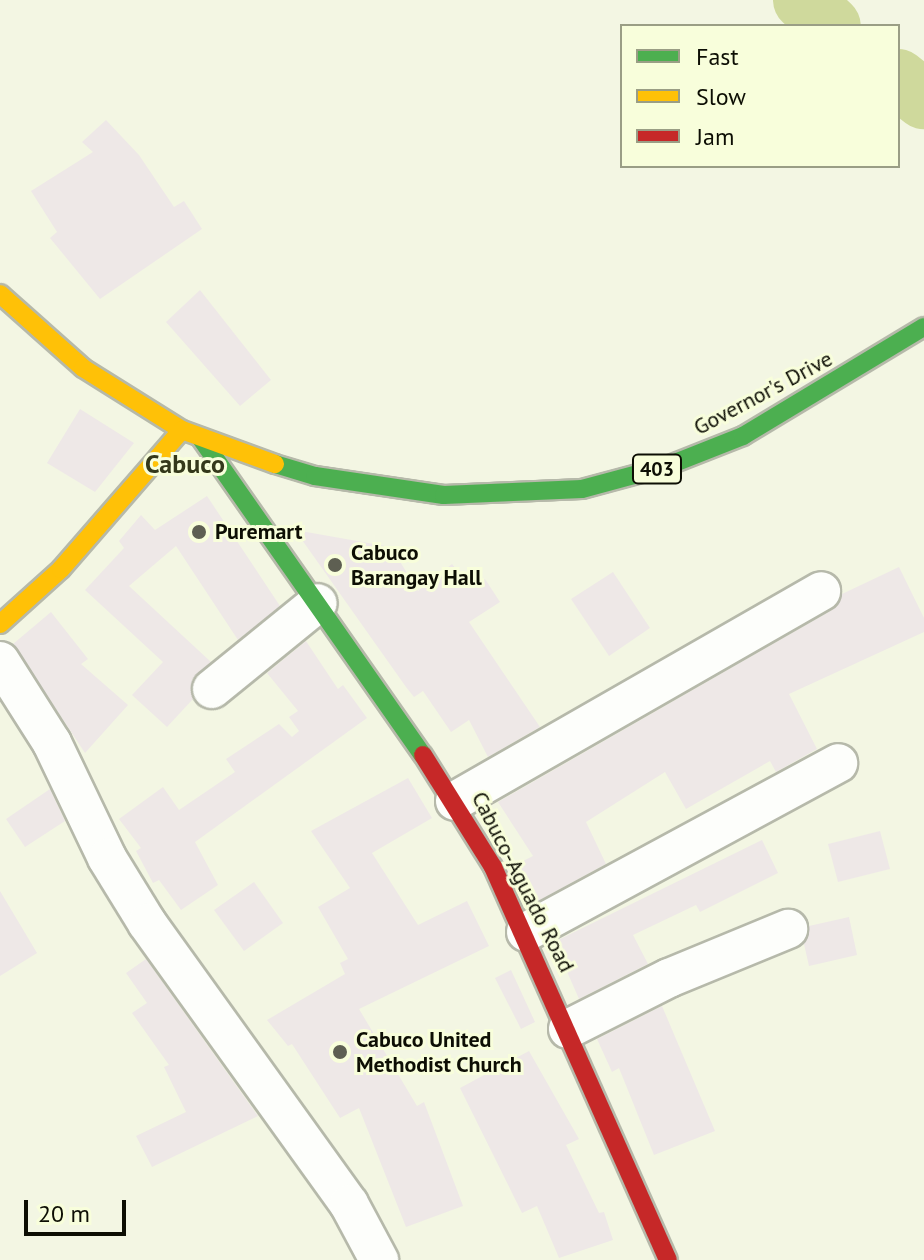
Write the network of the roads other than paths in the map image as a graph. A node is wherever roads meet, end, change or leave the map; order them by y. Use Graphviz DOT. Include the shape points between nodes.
graph roads {
  1 [pos="0,294"];
  2 [pos="924,327"];
  3 [pos="182,430"];
  4 [pos="200,437"];
  5 [pos="821,591"];
  6 [pos="318,603"];
  7 [pos="0,624"];
  8 [pos="0,661"];
  9 [pos="212,689"];
  10 [pos="838,763"];
  11 [pos="455,801"];
  12 [pos="788,929"];
  13 [pos="526,932"];
  14 [pos="568,1029"];
  15 [pos="379,1260"];
  16 [pos="668,1260"];
  1 -- 3 [label="main road, Governor's Drive / 403" via="83,368"];
  2 -- 4 [label="main road, Governor's Drive / 403" via="743,436 667,466 582,489 496,496 357,485 275,465"];
  3 -- 4 [label="main road, Governor's Drive / 403"];
  3 -- 7 [label="main road" via="61,569"];
  4 -- 6 [label="main road, Cabuco-Aguado Road"];
  5 -- 11 [label="street"];
  6 -- 9 [label="street"];
  6 -- 11 [label="main road, Cabuco-Aguado Road"];
  8 -- 15 [label="street" via="52,743 107,858 147,923 349,1204"];
  10 -- 13 [label="street"];
  11 -- 13 [label="main road, Cabuco-Aguado Road"];
  12 -- 14 [label="street" via="669,978"];
  13 -- 14 [label="main road, Cabuco-Aguado Road"];
  14 -- 16 [label="main road, Cabuco-Aguado Road"];
}
